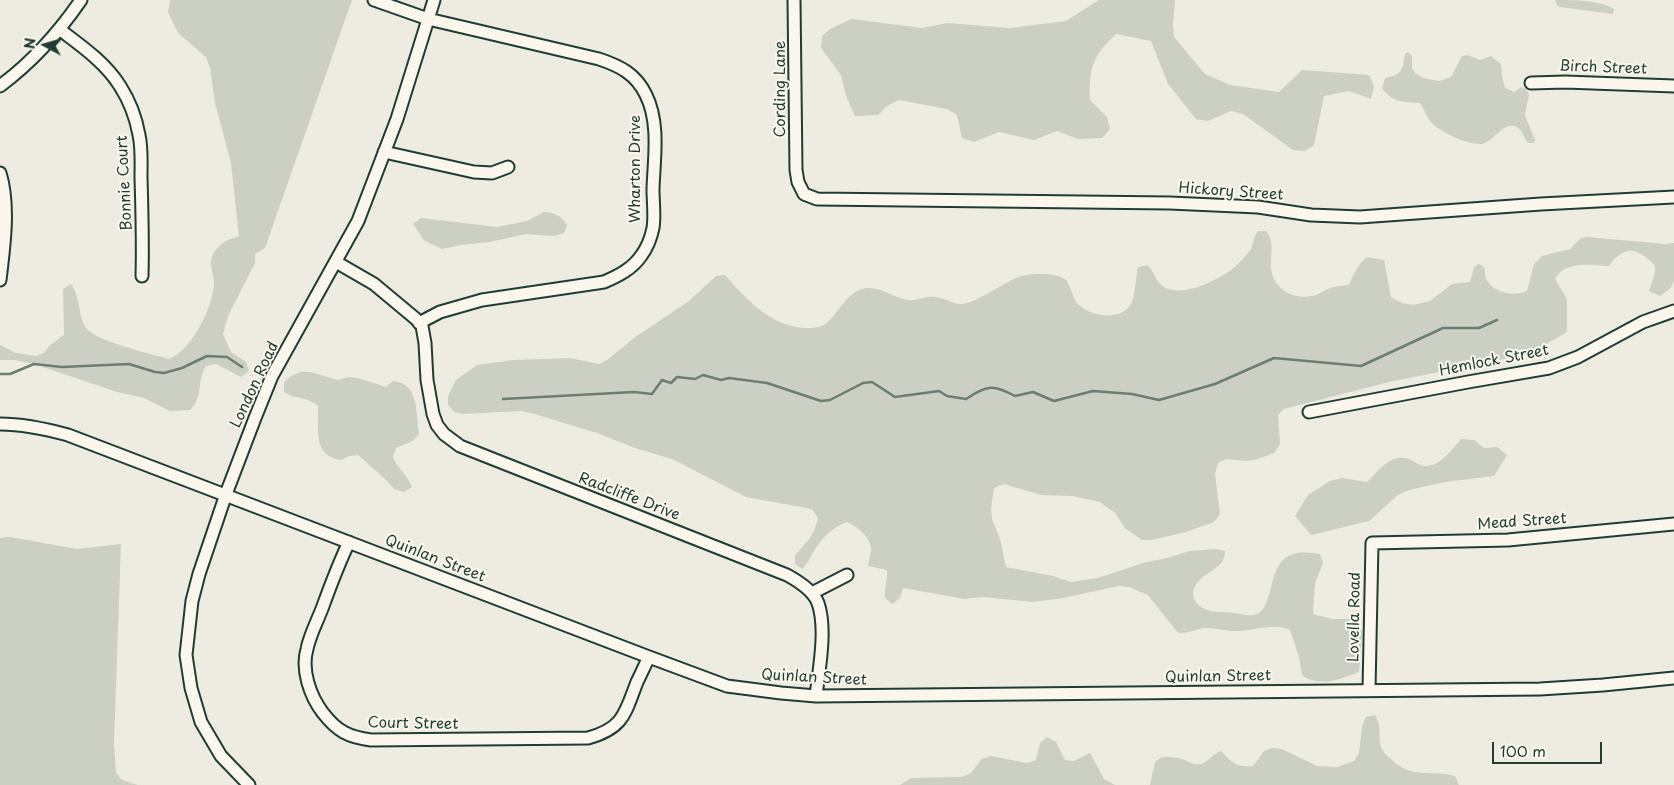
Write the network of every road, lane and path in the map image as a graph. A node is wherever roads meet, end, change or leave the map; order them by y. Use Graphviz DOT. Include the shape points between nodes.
graph roads {
  1 [pos="81,0"];
  2 [pos="374,0"];
  3 [pos="434,0"];
  4 [pos="794,0"];
  5 [pos="428,19"];
  6 [pos="58,29"];
  7 [pos="1531,83"];
  8 [pos="0,86"];
  9 [pos="1674,86"];
  10 [pos="384,152"];
  11 [pos="508,166"];
  12 [pos="0,173"];
  13 [pos="798,178"];
  14 [pos="1674,197"];
  15 [pos="336,262"];
  16 [pos="142,276"];
  17 [pos="0,280"];
  18 [pos="1674,311"];
  19 [pos="419,323"];
  20 [pos="1309,412"];
  21 [pos="0,424"];
  22 [pos="226,494"];
  23 [pos="1674,524"];
  24 [pos="348,542"];
  25 [pos="1372,543"];
  26 [pos="847,575"];
  27 [pos="812,593"];
  28 [pos="649,657"];
  29 [pos="1674,678"];
  30 [pos="1369,690"];
  31 [pos="816,696"];
  32 [pos="249,785"];
  1 -- 6 [label="street"];
  2 -- 5 [label="street, Wharton Drive"];
  3 -- 5 [label="street, London Road"];
  4 -- 13 [label="street, Cording Lane"];
  5 -- 10 [label="street, London Road"];
  5 -- 19 [label="street, Wharton Drive" via="599,59 629,72 646,95 653,114 653,228 648,244 635,264 604,282 482,300 440,312"];
  6 -- 8 [label="street" via="28,62"];
  6 -- 16 [label="street, Bonnie Court" via="90,53 128,98 140,136"];
  7 -- 9 [label="street, Birch Street"];
  10 -- 11 [label="street" via="474,172 492,173"];
  10 -- 15 [label="street, London Road" via="358,221"];
  12 -- 17 [label="street" via="5,220"];
  13 -- 14 [label="street, Hickory Street" via="804,194 817,198 1161,202 1360,217"];
  15 -- 19 [label="street" via="374,284"];
  15 -- 22 [label="street, London Road" via="272,376"];
  18 -- 20 [label="street, Hemlock Street" via="1643,322 1578,357 1549,368"];
  19 -- 27 [label="street, Radcliffe Drive" via="425,343 433,414 437,425 452,441 787,574"];
  21 -- 22 [label="street, Quinlan Street" via="68,435"];
  22 -- 24 [label="street, Quinlan Street"];
  22 -- 32 [label="street, London Road" via="192,601 186,655 201,722 221,756"];
  23 -- 25 [label="street, Mead Street" via="1508,540"];
  24 -- 28 [label="street, Quinlan Street"];
  24 -- 28 [label="street, Court Street" via="306,650 308,685 321,710 344,734 371,740 588,738 602,734 622,718"];
  25 -- 30 [label="street, Lovella Road"];
  26 -- 27 [label="street"];
  27 -- 31 [label="street" via="818,602 821,622"];
  28 -- 31 [label="street, Quinlan Street" via="727,686"];
  29 -- 30 [label="street, Quinlan Street" via="1540,689"];
  30 -- 31 [label="street, Quinlan Street"];
}
